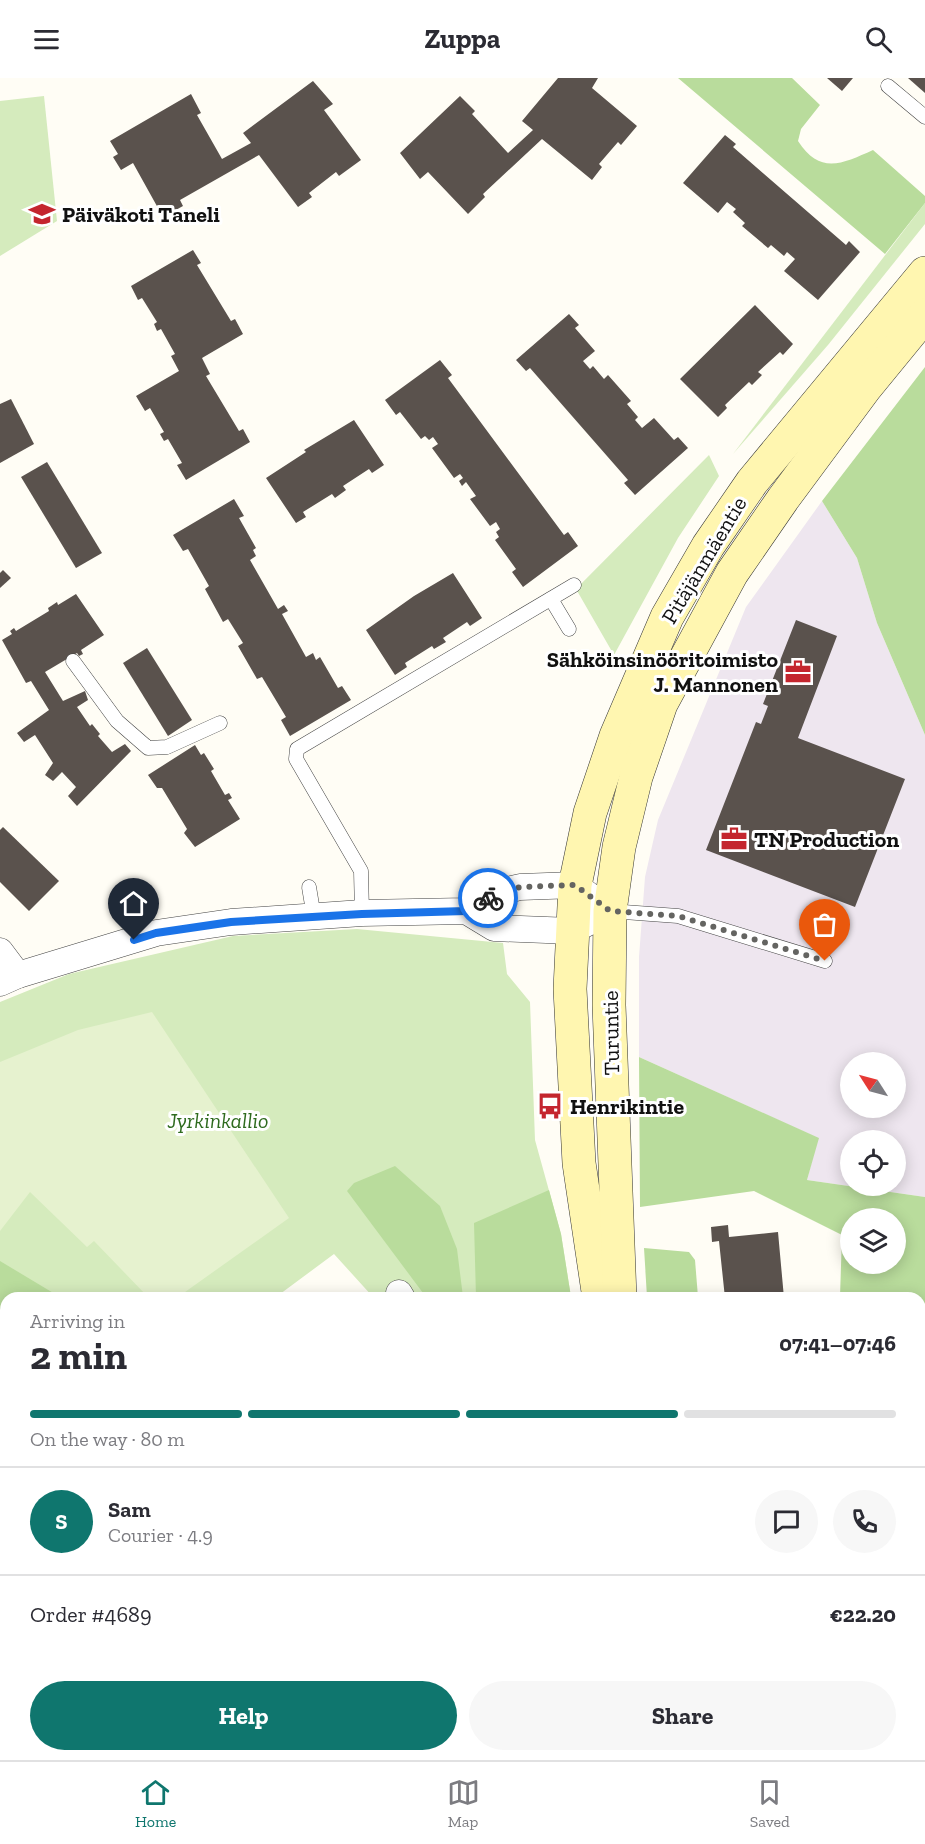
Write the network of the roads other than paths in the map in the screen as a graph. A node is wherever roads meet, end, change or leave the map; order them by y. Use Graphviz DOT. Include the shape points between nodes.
graph roads {
  1 [pos="888,86"];
  2 [pos="925,117"];
  3 [pos="925,273"];
  4 [pos="925,315"];
  5 [pos="574,585"];
  6 [pos="551,599"];
  7 [pos="569,629"];
  8 [pos="73,661"];
  9 [pos="220,723"];
  10 [pos="575,885"];
  11 [pos="309,887"];
  12 [pos="466,911"];
  13 [pos="610,911"];
  14 [pos="362,914"];
  15 [pos="314,916"];
  16 [pos="572,931"];
  17 [pos="0,951"];
  18 [pos="825,961"];
  19 [pos="9,979"];
  20 [pos="598,1292"];
  21 [pos="620,1292"];
  1 -- 2 [label="lane"];
  3 -- 10 [label="main road, Pitäjänmäentie" via="752,482 708,546 667,617 616,736 591,813"];
  4 -- 13 [label="main road, Pitäjänmäentie" via="783,499 732,573 689,650 661,704 636,777 619,847"];
  5 -- 6 [label="lane"];
  6 -- 7 [label="lane"];
  6 -- 14 [label="lane" via="297,749 296,759 361,871"];
  8 -- 9 [label="lane" via="117,721 148,748 167,747"];
  10 -- 12 [label="street" via="520,887 496,893"];
  10 -- 13 [label="street"];
  10 -- 16 [label="main road, Pitäjänmäentie"];
  11 -- 15 [label="lane"];
  12 -- 14 [label="street"];
  12 -- 16 [label="street" via="494,928"];
  13 -- 16 [label="street"];
  13 -- 18 [label="lane" via="678,916"];
  13 -- 21 [label="main road, Turuntie" via="609,1005"];
  14 -- 15 [label="street"];
  15 -- 19 [label="street" via="156,933"];
  16 -- 20 [label="main road, Turuntie" via="570,989 578,1139"];
  17 -- 19 [label="street"];
}
